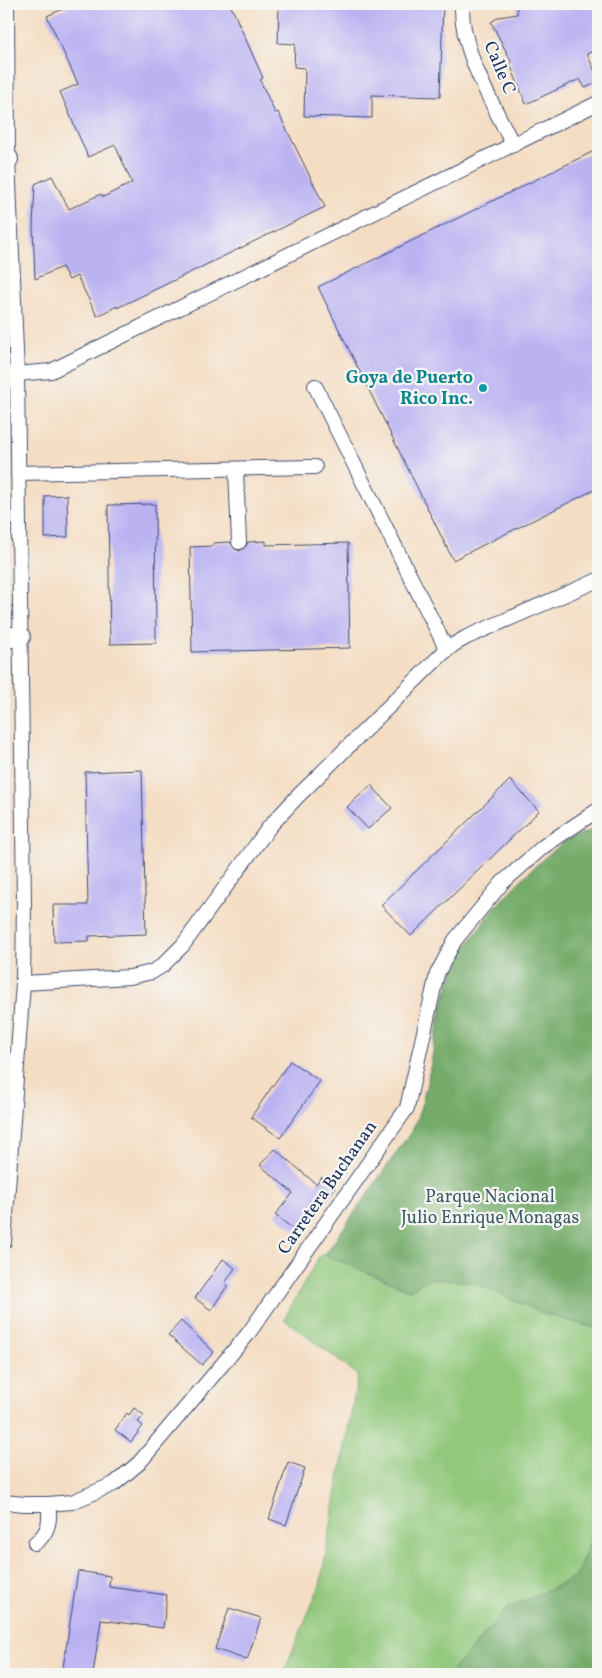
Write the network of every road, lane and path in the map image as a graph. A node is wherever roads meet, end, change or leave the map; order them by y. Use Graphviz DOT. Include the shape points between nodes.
graph roads {
  1 [pos="7,4"];
  2 [pos="462,4"];
  3 [pos="598,103"];
  4 [pos="513,145"];
  5 [pos="6,159"];
  6 [pos="4,369"];
  7 [pos="17,374"];
  8 [pos="4,378"];
  9 [pos="315,386"];
  10 [pos="315,467"];
  11 [pos="236,469"];
  12 [pos="18,473"];
  13 [pos="239,542"];
  14 [pos="598,580"];
  15 [pos="12,637"];
  16 [pos="447,650"];
  17 [pos="598,810"];
  18 [pos="23,983"];
  19 [pos="4,1242"];
  20 [pos="4,1502"];
  21 [pos="48,1504"];
  22 [pos="35,1542"];
  1 -- 5 [label="street"];
  2 -- 4 [label="street, Calle C" via="461,18 470,56"];
  3 -- 4 [label="street"];
  4 -- 7 [label="street" via="51,372"];
  5 -- 7 [label="street"];
  6 -- 7 [label="street"];
  7 -- 8 [label="street"];
  7 -- 12 [label="street"];
  9 -- 16 [label="street"];
  10 -- 11 [label="street"];
  11 -- 12 [label="street"];
  11 -- 13 [label="street"];
  12 -- 15 [label="street"];
  14 -- 16 [label="street" via="467,637"];
  15 -- 18 [label="street" via="24,902"];
  16 -- 18 [label="street" via="270,826 184,945 162,966 130,977"];
  17 -- 21 [label="street, Carretera Buchanan" via="544,846 502,883 455,940 437,974 407,1108 248,1334 133,1469 114,1484 88,1496 72,1502"];
  18 -- 19 [label="street"];
  20 -- 21 [label="street, Carretera Buchanan"];
  21 -- 22 [label="street" via="50,1523 44,1535"];
}
